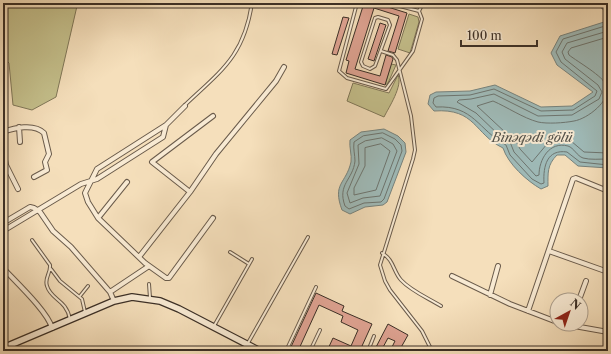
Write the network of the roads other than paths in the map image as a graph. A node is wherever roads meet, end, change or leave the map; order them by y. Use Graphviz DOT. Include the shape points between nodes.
graph roads {
  1 [pos="252,3"];
  2 [pos="357,3"];
  3 [pos="388,3"];
  4 [pos="423,3"];
  5 [pos="419,11"];
  6 [pos="381,51"];
  7 [pos="284,67"];
  8 [pos="400,69"];
  9 [pos="184,106"];
  10 [pos="213,116"];
  11 [pos="166,125"];
  12 [pos="18,127"];
  13 [pos="3,132"];
  14 [pos="20,142"];
  15 [pos="3,149"];
  16 [pos="34,177"];
  17 [pos="127,182"];
  18 [pos="89,183"];
  19 [pos="18,189"];
  20 [pos="608,191"];
  21 [pos="190,192"];
  22 [pos="38,210"];
  23 [pos="98,218"];
  24 [pos="213,218"];
  25 [pos="3,223"];
  26 [pos="3,231"];
  27 [pos="308,237"];
  28 [pos="32,240"];
  29 [pos="549,251"];
  30 [pos="230,252"];
  31 [pos="382,253"];
  32 [pos="139,257"];
  33 [pos="252,259"];
  34 [pos="249,264"];
  35 [pos="149,266"];
  36 [pos="498,266"];
  37 [pos="3,268"];
  38 [pos="51,269"];
  39 [pos="608,272"];
  40 [pos="452,276"];
  41 [pos="586,280"];
  42 [pos="149,284"];
  43 [pos="88,286"];
  44 [pos="316,286"];
  45 [pos="110,292"];
  46 [pos="582,292"];
  47 [pos="490,295"];
  48 [pos="80,296"];
  49 [pos="150,298"];
  50 [pos="114,301"];
  51 [pos="441,306"];
  52 [pos="528,311"];
  53 [pos="85,314"];
  54 [pos="549,319"];
  55 [pos="70,320"];
  56 [pos="213,327"];
  57 [pos="589,327"];
  58 [pos="52,328"];
  59 [pos="320,330"];
  60 [pos="608,332"];
  61 [pos="374,336"];
  62 [pos="247,344"];
  63 [pos="3,348"];
  64 [pos="260,351"];
  65 [pos="286,351"];
  66 [pos="310,351"];
  67 [pos="368,351"];
  68 [pos="432,351"];
  1 -- 9 [label="lane" via="242,44 221,71"];
  2 -- 8 [label="lane" via="339,71 347,78 386,89"];
  3 -- 5 [label="lane"];
  4 -- 5 [label="lane"];
  5 -- 8 [label="lane" via="422,20 413,51"];
  6 -- 6 [label="lane" via="390,25 388,20 378,17 374,21 361,64 373,68"];
  6 -- 8 [label="lane" via="396,57"];
  7 -- 21 [label="street" via="276,81 208,164"];
  8 -- 31 [label="lane" via="415,150"];
  9 -- 11 [label="street"];
  10 -- 21 [label="street" via="152,162"];
  11 -- 18 [label="street" via="97,169"];
  11 -- 18 [label="street" via="163,137"];
  12 -- 13 [label="street"];
  12 -- 14 [label="street"];
  12 -- 16 [label="street" via="44,133 49,154 45,162 47,170"];
  15 -- 19 [label="street" via="6,166"];
  17 -- 23 [label="street"];
  18 -- 22 [label="street" via="81,184"];
  18 -- 23 [label="street" via="85,194"];
  20 -- 29 [label="street" via="573,179"];
  21 -- 32 [label="street"];
  22 -- 25 [label="street" via="30,207"];
  22 -- 26 [label="street"];
  22 -- 45 [label="street" via="53,231 71,247"];
  23 -- 32 [label="street"];
  24 -- 35 [label="street" via="169,278"];
  27 -- 62 [label="lane"];
  28 -- 38 [label="lane"];
  29 -- 39 [label="street"];
  29 -- 52 [label="street"];
  30 -- 34 [label="lane"];
  31 -- 51 [label="lane" via="390,258 404,284"];
  31 -- 68 [label="lane" via="380,265 385,281 398,302 422,331"];
  32 -- 35 [label="street"];
  33 -- 34 [label="lane"];
  34 -- 56 [label="lane"];
  35 -- 45 [label="street"];
  36 -- 47 [label="street"];
  37 -- 58 [label="street" via="42,311"];
  38 -- 48 [label="lane" via="60,281"];
  38 -- 55 [label="lane" via="46,280 48,289 68,310"];
  40 -- 47 [label="street"];
  41 -- 46 [label="street"];
  42 -- 49 [label="lane"];
  43 -- 48 [label="lane"];
  44 -- 65 [label="lane"];
  45 -- 50 [label="street"];
  47 -- 52 [label="street"];
  48 -- 53 [label="lane"];
  49 -- 50 [label="main road"];
  49 -- 56 [label="main road" via="179,309"];
  50 -- 53 [label="main road"];
  52 -- 54 [label="street"];
  53 -- 55 [label="main road"];
  55 -- 58 [label="main road"];
  56 -- 62 [label="main road"];
  57 -- 60 [label="street"];
  58 -- 63 [label="main road"];
  59 -- 66 [label="lane"];
  61 -- 67 [label="lane"];
  62 -- 64 [label="main road"];
}
